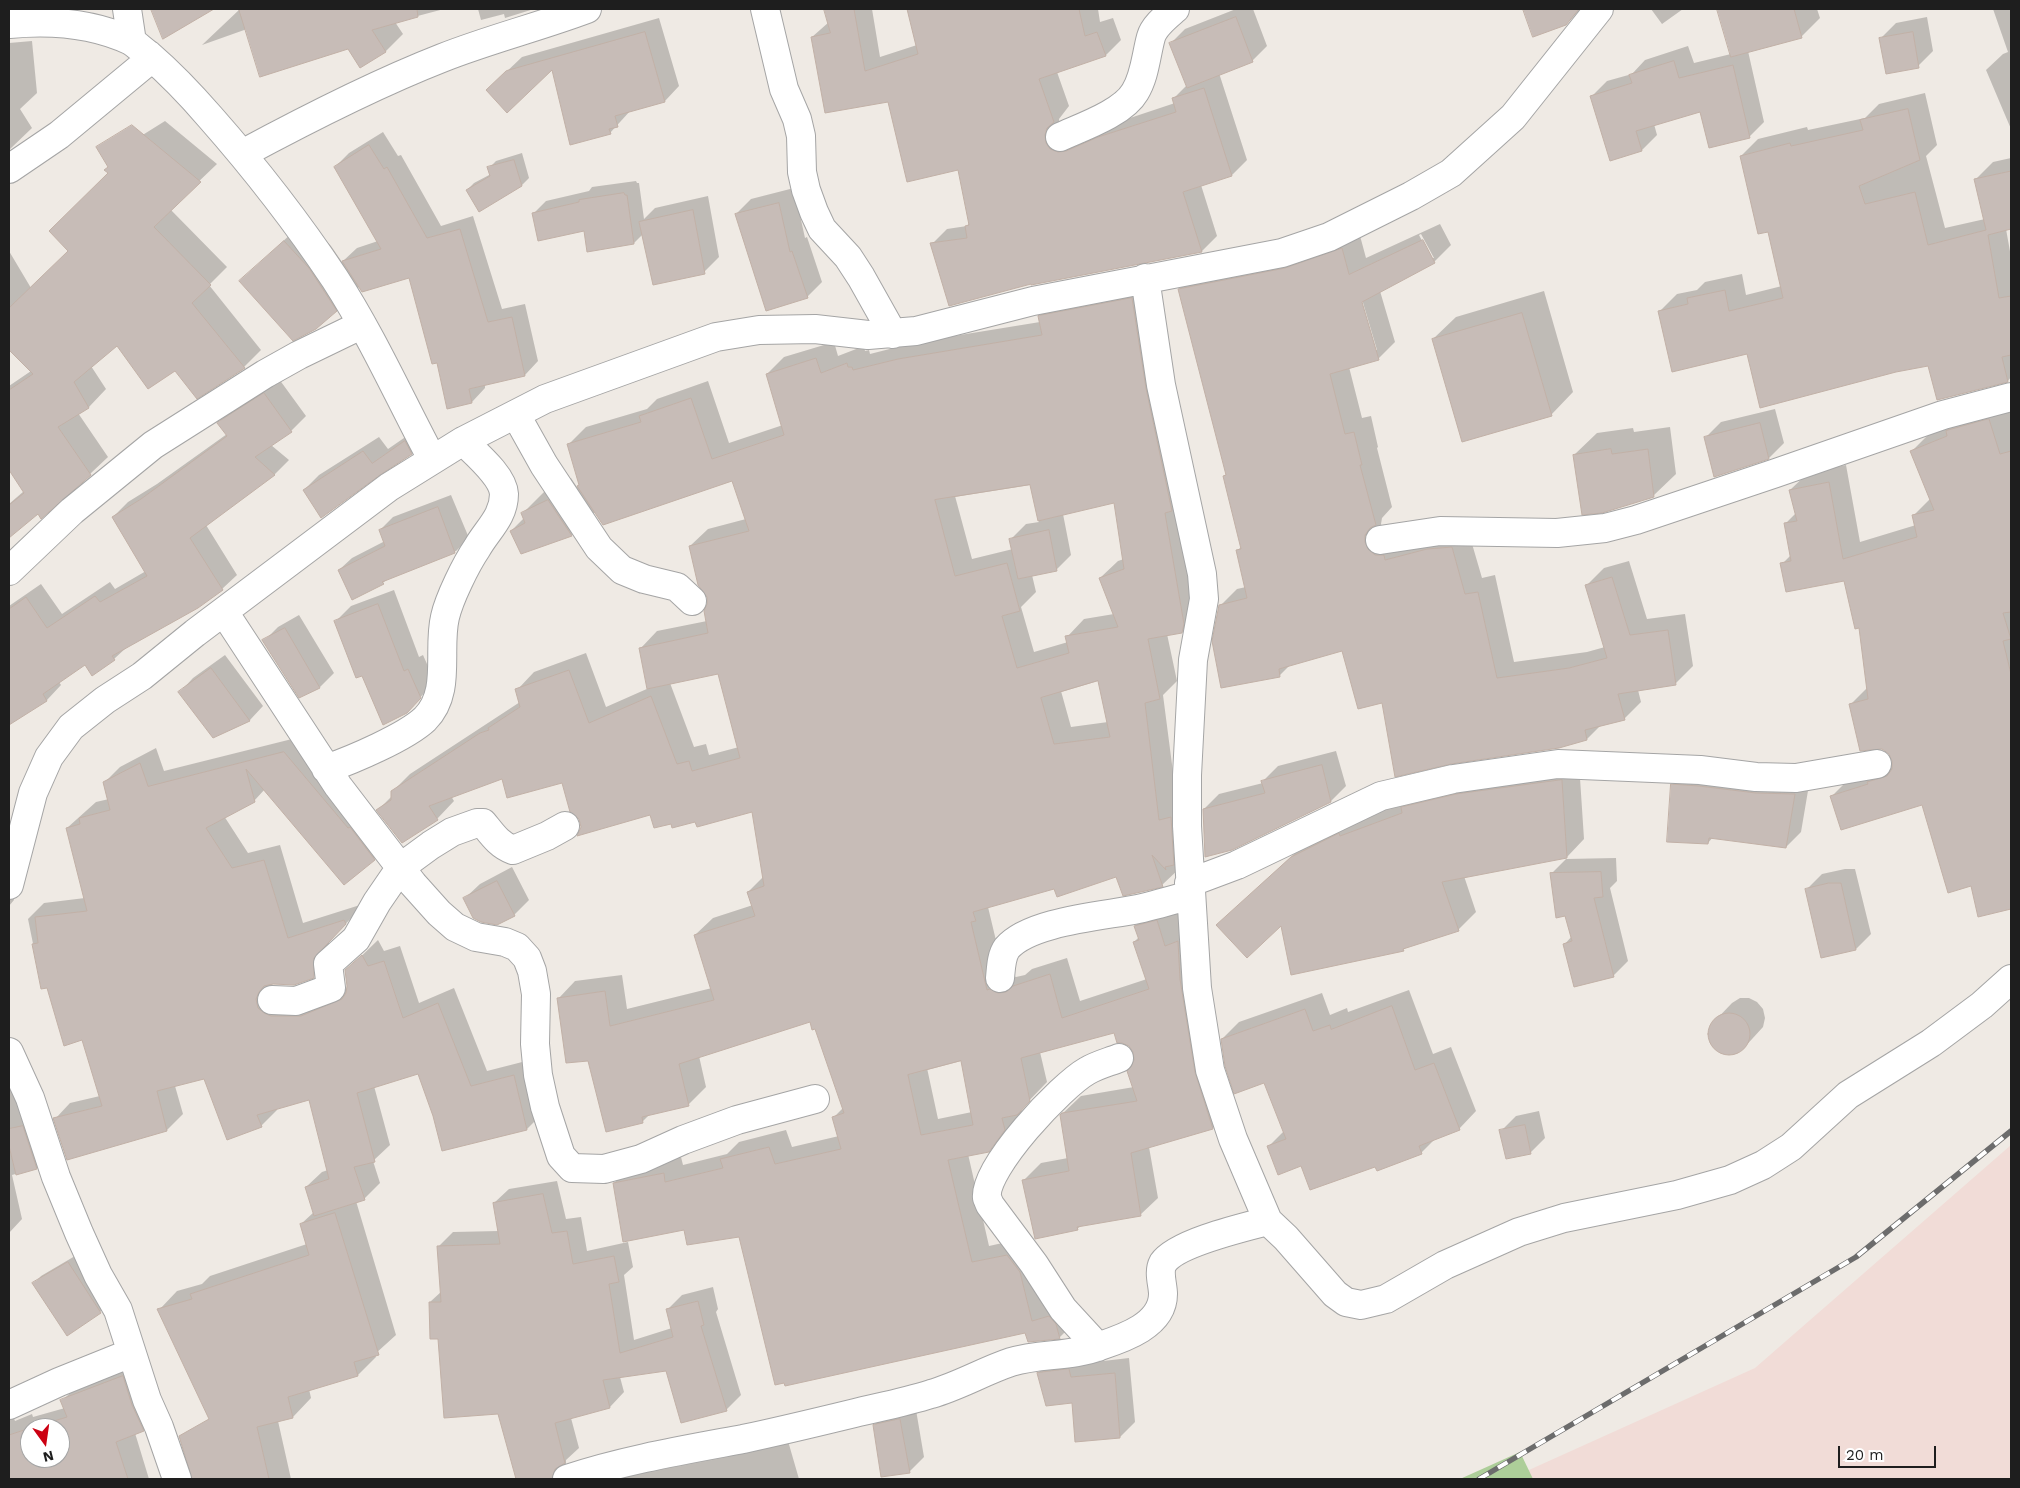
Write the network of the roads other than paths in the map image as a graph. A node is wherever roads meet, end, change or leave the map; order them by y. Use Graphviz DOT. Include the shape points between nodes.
graph roads {
  1 [pos="127,9"];
  2 [pos="587,9"];
  3 [pos="765,9"];
  4 [pos="1176,9"];
  5 [pos="1600,9"];
  6 [pos="9,24"];
  7 [pos="142,50"];
  8 [pos="1060,137"];
  9 [pos="242,154"];
  10 [pos="9,169"];
  11 [pos="1145,278"];
  12 [pos="361,325"];
  13 [pos="893,334"];
  14 [pos="2011,396"];
  15 [pos="516,415"];
  16 [pos="463,441"];
  17 [pos="432,459"];
  18 [pos="1380,540"];
  19 [pos="9,571"];
  20 [pos="692,601"];
  21 [pos="224,612"];
  22 [pos="1877,764"];
  23 [pos="326,769"];
  24 [pos="565,826"];
  25 [pos="401,868"];
  26 [pos="9,885"];
  27 [pos="1190,889"];
  28 [pos="1000,978"];
  29 [pos="2011,979"];
  30 [pos="272,1000"];
  31 [pos="9,1052"];
  32 [pos="1119,1058"];
  33 [pos="815,1100"];
  34 [pos="1268,1221"];
  35 [pos="1098,1347"];
  36 [pos="131,1353"];
  37 [pos="9,1405"];
  38 [pos="178,1479"];
  39 [pos="567,1479"];
  1 -- 7 [label="street"];
  2 -- 9 [label="street" via="497,38 385,82"];
  3 -- 13 [label="street" via="784,89 797,119 802,172 814,212 822,229 848,257 861,277"];
  4 -- 8 [label="street" via="1162,20 1151,36 1135,92 1119,108"];
  5 -- 11 [label="street" via="1514,117 1451,173 1329,236 1292,249"];
  6 -- 7 [label="street" via="75,24 105,32"];
  7 -- 9 [label="street" via="195,100"];
  7 -- 10 [label="street" via="59,134"];
  9 -- 12 [label="street" via="335,280"];
  11 -- 13 [label="street"];
  11 -- 27 [label="street" via="1161,385 1202,574 1204,599 1193,660 1187,775"];
  12 -- 17 [label="street"];
  12 -- 19 [label="street" via="265,374 153,445 72,511"];
  13 -- 15 [label="street" via="868,335 815,329 759,330 716,337 575,387"];
  14 -- 18 [label="street" via="1943,415 1605,528 1557,533 1440,531"];
  15 -- 16 [label="street"];
  15 -- 20 [label="street" via="544,465 599,548 622,570 677,587"];
  16 -- 17 [label="street"];
  16 -- 23 [label="street" via="499,479 504,493 503,505 499,517 476,548 445,616 442,677 437,703 424,719 407,731 347,762"];
  17 -- 21 [label="street"];
  21 -- 23 [label="street"];
  21 -- 26 [label="street" via="71,727 49,757 33,793"];
  22 -- 27 [label="street" via="1796,778 1558,764 1454,779 1381,796"];
  23 -- 25 [label="street"];
  24 -- 25 [label="street" via="513,850 504,847 483,823 476,823 452,832"];
  25 -- 30 [label="street" via="356,940 328,964 331,988 296,1001"];
  25 -- 33 [label="street" via="455,927 476,937 511,945 526,958 536,994 535,1044 545,1107 561,1156 572,1168 604,1169 641,1159 737,1120"];
  27 -- 28 [label="street" via="1139,908 1060,923 1018,939 1006,950"];
  27 -- 34 [label="street" via="1197,988 1210,1070 1233,1139"];
  29 -- 34 [label="street" via="1931,1043 1848,1095 1791,1146 1763,1165 1730,1180 1677,1195 1564,1218 1520,1232 1445,1265 1374,1303 1346,1302 1335,1294"];
  31 -- 36 [label="street" via="30,1098 56,1177 79,1233 118,1310"];
  32 -- 35 [label="street" via="1087,1071 1062,1090 1037,1116 998,1166 990,1181 987,1197 1063,1309"];
  34 -- 35 [label="street" via="1207,1239 1176,1253 1163,1264 1160,1308 1147,1324 1128,1336"];
  35 -- 39 [label="street" via="1013,1361 963,1384 931,1394 760,1436 604,1467"];
  36 -- 37 [label="street"];
  36 -- 38 [label="street"];
}
